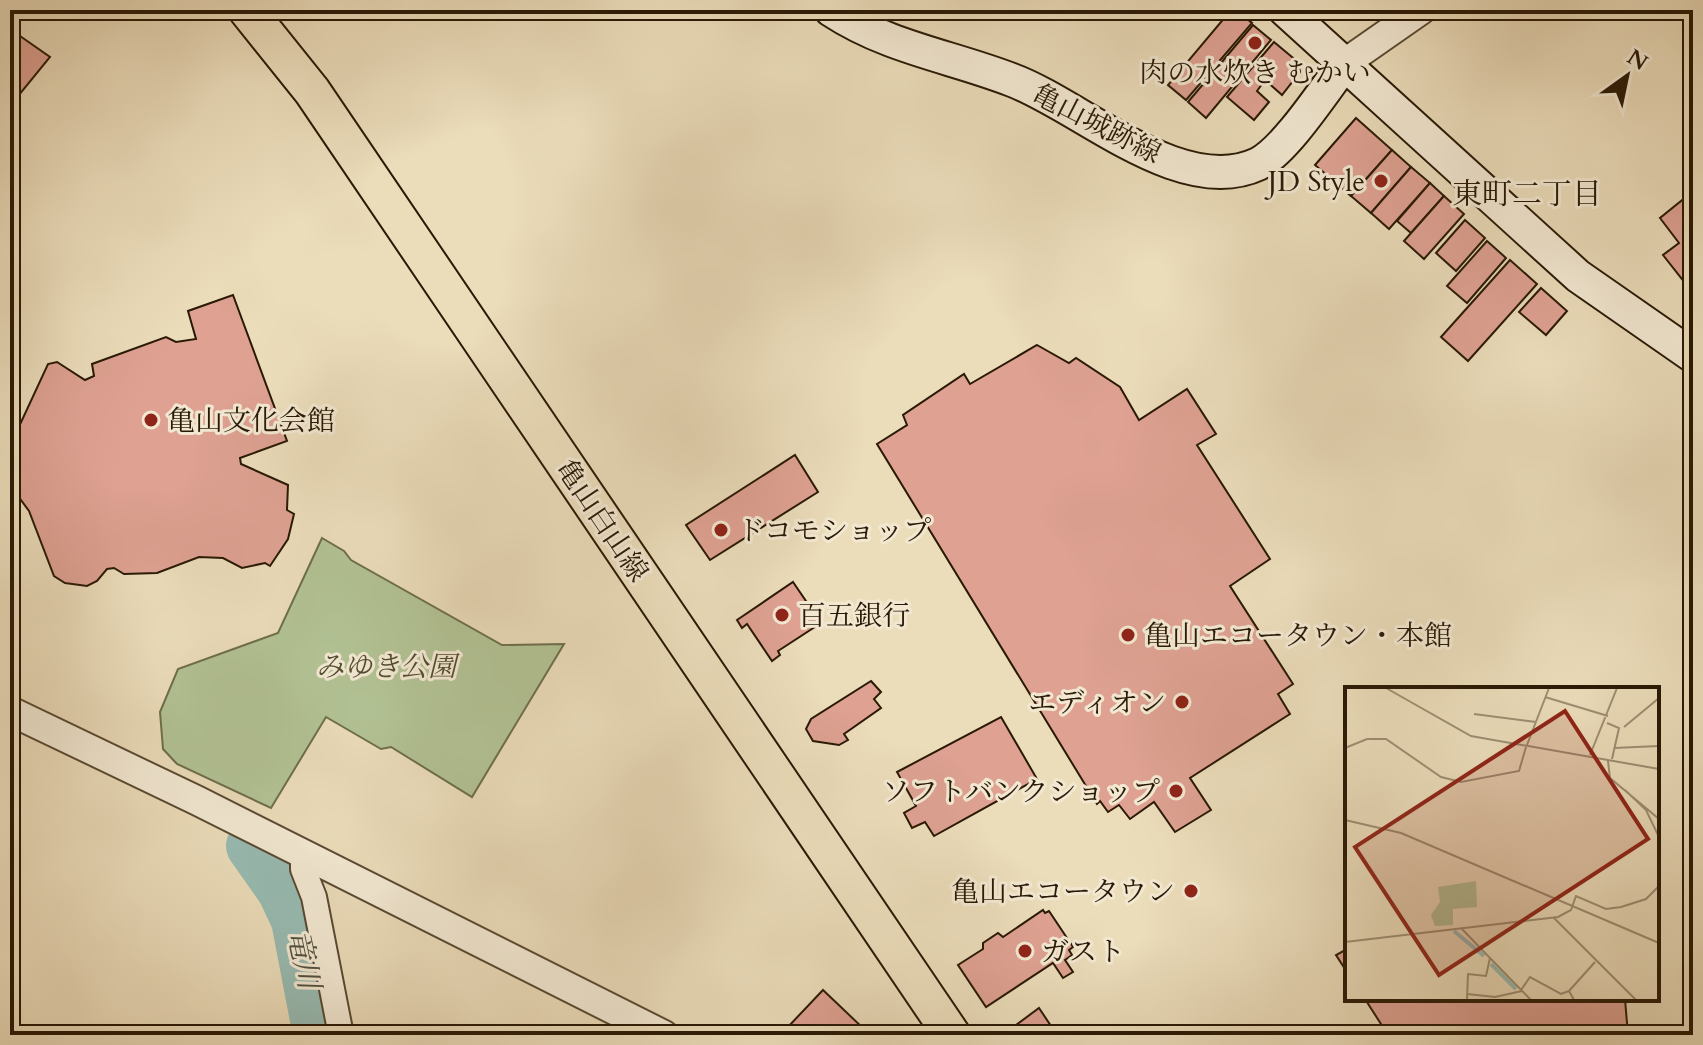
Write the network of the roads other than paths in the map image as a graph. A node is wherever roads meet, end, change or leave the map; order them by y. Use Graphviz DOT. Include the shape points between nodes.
graph roads {
  1 [pos="247,10"];
  2 [pos="831,10"];
  3 [pos="1285,10"];
  4 [pos="1421,10"];
  5 [pos="1345,63"];
  6 [pos="1689,348"];
  7 [pos="10,711"];
  8 [pos="303,856"];
  9 [pos="341,1035"];
  10 [pos="664,1035"];
  11 [pos="952,1035"];
  1 -- 11 [label="main road, 亀山白山線" via="312,91"];
  2 -- 5 [label="main road, 亀山城跡線" via="915,51 1015,80 1158,158 1215,172 1257,164 1276,151"];
  3 -- 5 [label="main road"];
  4 -- 5 [label="street"];
  5 -- 6 [label="main road" via="1578,276"];
  7 -- 8 [label="street"];
  8 -- 9 [label="street"];
  8 -- 10 [label="street"];
}
